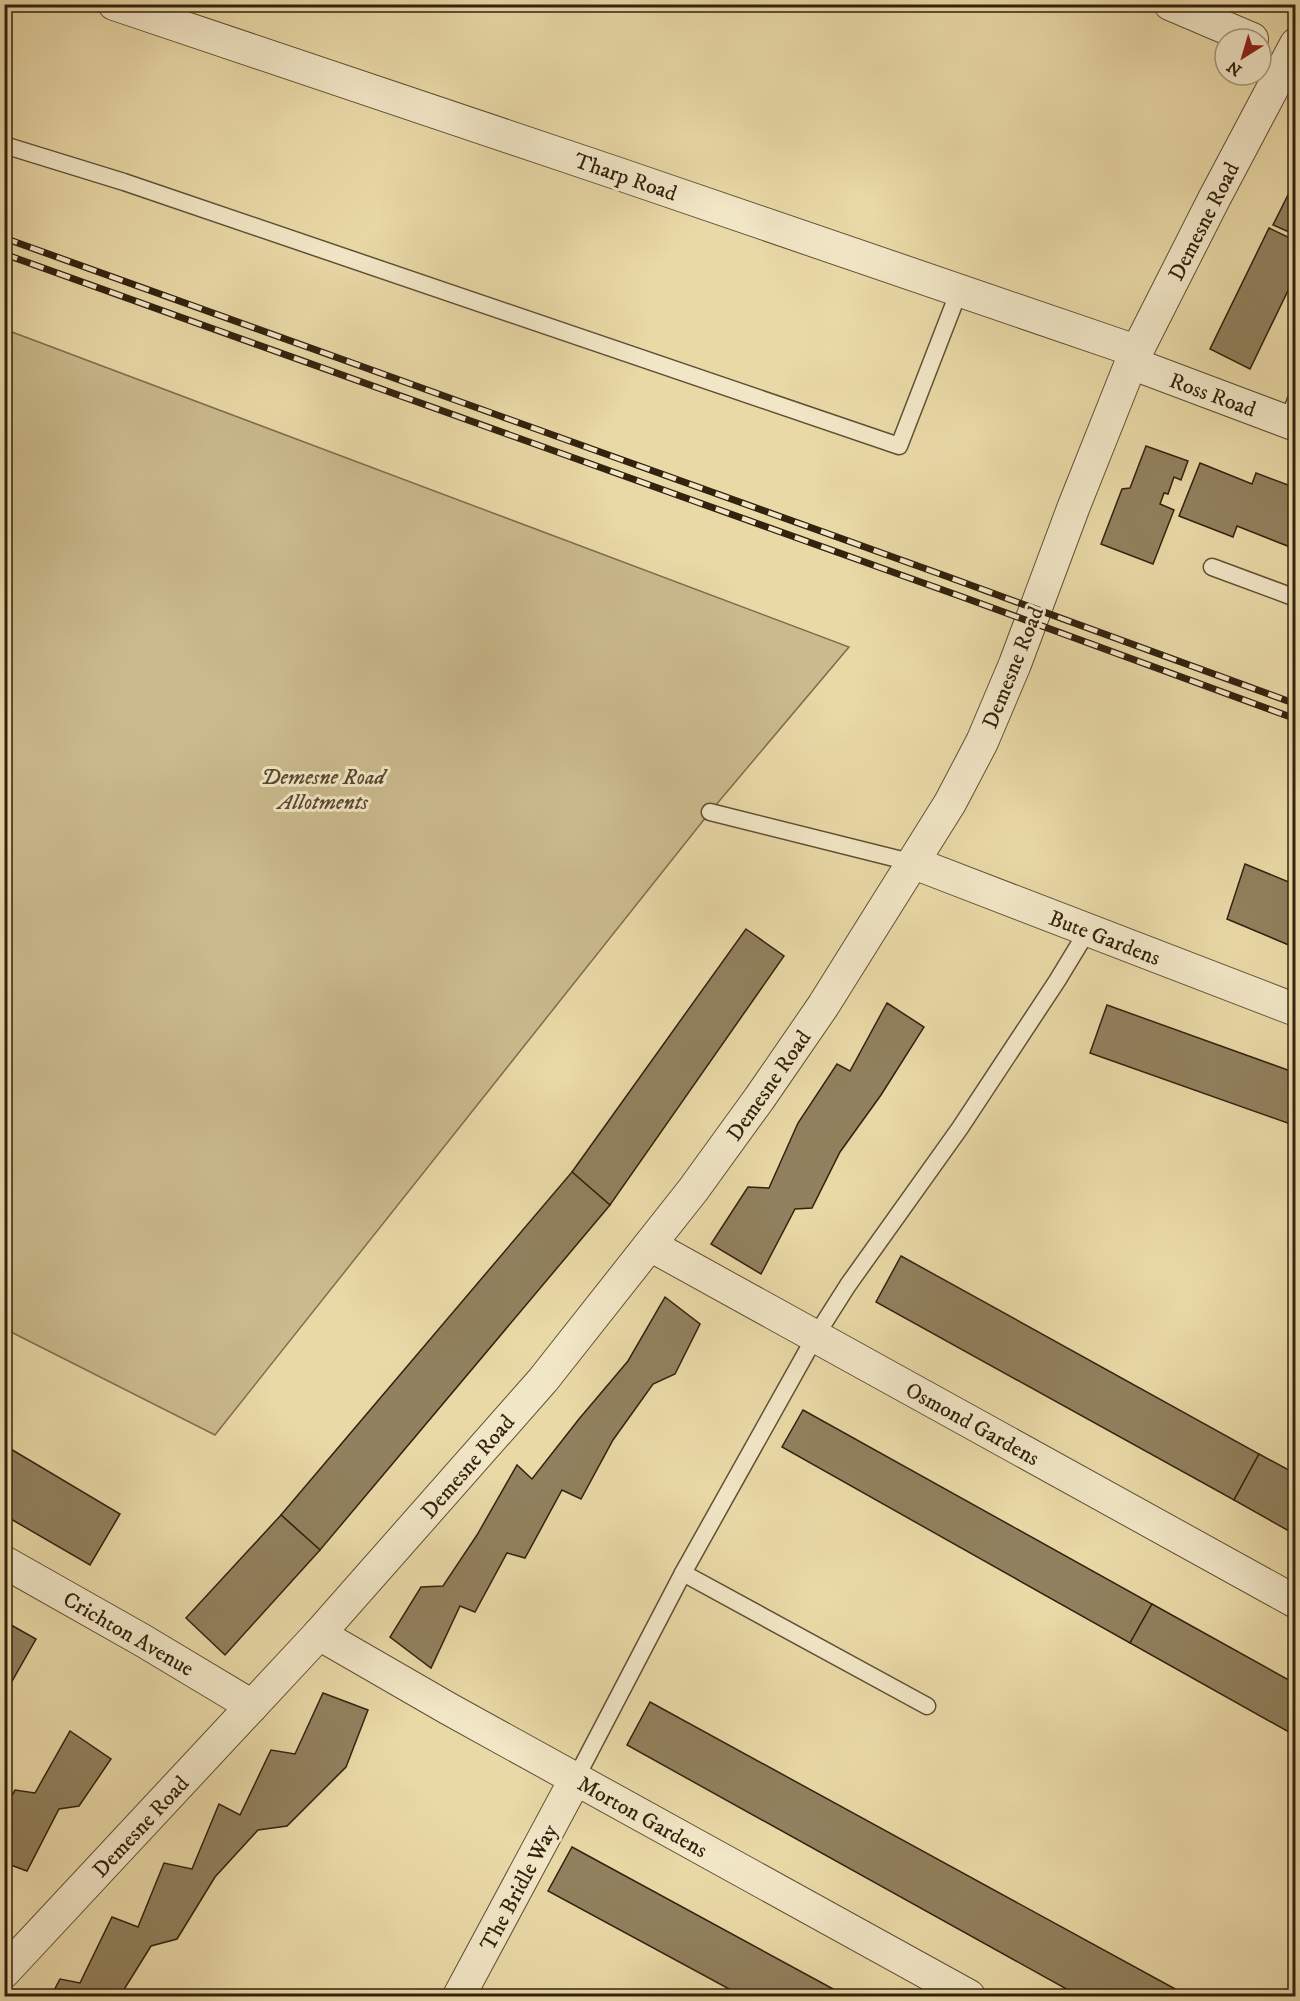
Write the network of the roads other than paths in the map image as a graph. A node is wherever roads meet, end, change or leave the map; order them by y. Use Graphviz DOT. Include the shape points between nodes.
graph roads {
  1 [pos="114,4"];
  2 [pos="1170,4"];
  3 [pos="1224,27"];
  4 [pos="1273,46"];
  5 [pos="1292,50"];
  6 [pos="4,145"];
  7 [pos="959,291"];
  8 [pos="1133,357"];
  9 [pos="1293,415"];
  10 [pos="1212,567"];
  11 [pos="1296,591"];
  12 [pos="710,812"];
  13 [pos="914,863"];
  14 [pos="1088,930"];
  15 [pos="1296,1011"];
  16 [pos="650,1245"];
  17 [pos="815,1337"];
  18 [pos="4,1562"];
  19 [pos="683,1573"];
  20 [pos="1296,1602"];
  21 [pos="319,1634"];
  22 [pos="252,1706"];
  23 [pos="927,1706"];
  24 [pos="576,1778"];
  25 [pos="4,1972"];
  26 [pos="459,1996"];
  27 [pos="969,1996"];
  1 -- 7 [label="street, Tharp Road"];
  2 -- 3 [label="street"];
  4 -- 5 [label="street"];
  5 -- 8 [label="street, Demesne Road"];
  6 -- 7 [label="lane" via="899,446"];
  7 -- 8 [label="street, Tharp Road"];
  8 -- 9 [label="street, Ross Road"];
  8 -- 13 [label="street, Demesne Road" via="982,742"];
  10 -- 11 [label="lane" via="1293,597"];
  12 -- 13 [label="lane"];
  13 -- 14 [label="street, Bute Gardens"];
  13 -- 16 [label="street, Demesne Road" via="766,1090"];
  14 -- 15 [label="street, Bute Gardens"];
  14 -- 17 [label="lane" via="960,1128"];
  16 -- 17 [label="street, Osmond Gardens"];
  16 -- 21 [label="street, Demesne Road" via="543,1380"];
  17 -- 19 [label="lane"];
  17 -- 20 [label="street, Osmond Gardens"];
  18 -- 22 [label="street, Crichton Avenue"];
  19 -- 23 [label="lane"];
  19 -- 24 [label="lane"];
  21 -- 22 [label="street, Demesne Road"];
  21 -- 24 [label="street, Morton Gardens"];
  22 -- 25 [label="street, Demesne Road"];
  24 -- 26 [label="street, The Bridle Way"];
  24 -- 27 [label="street, Morton Gardens"];
}
